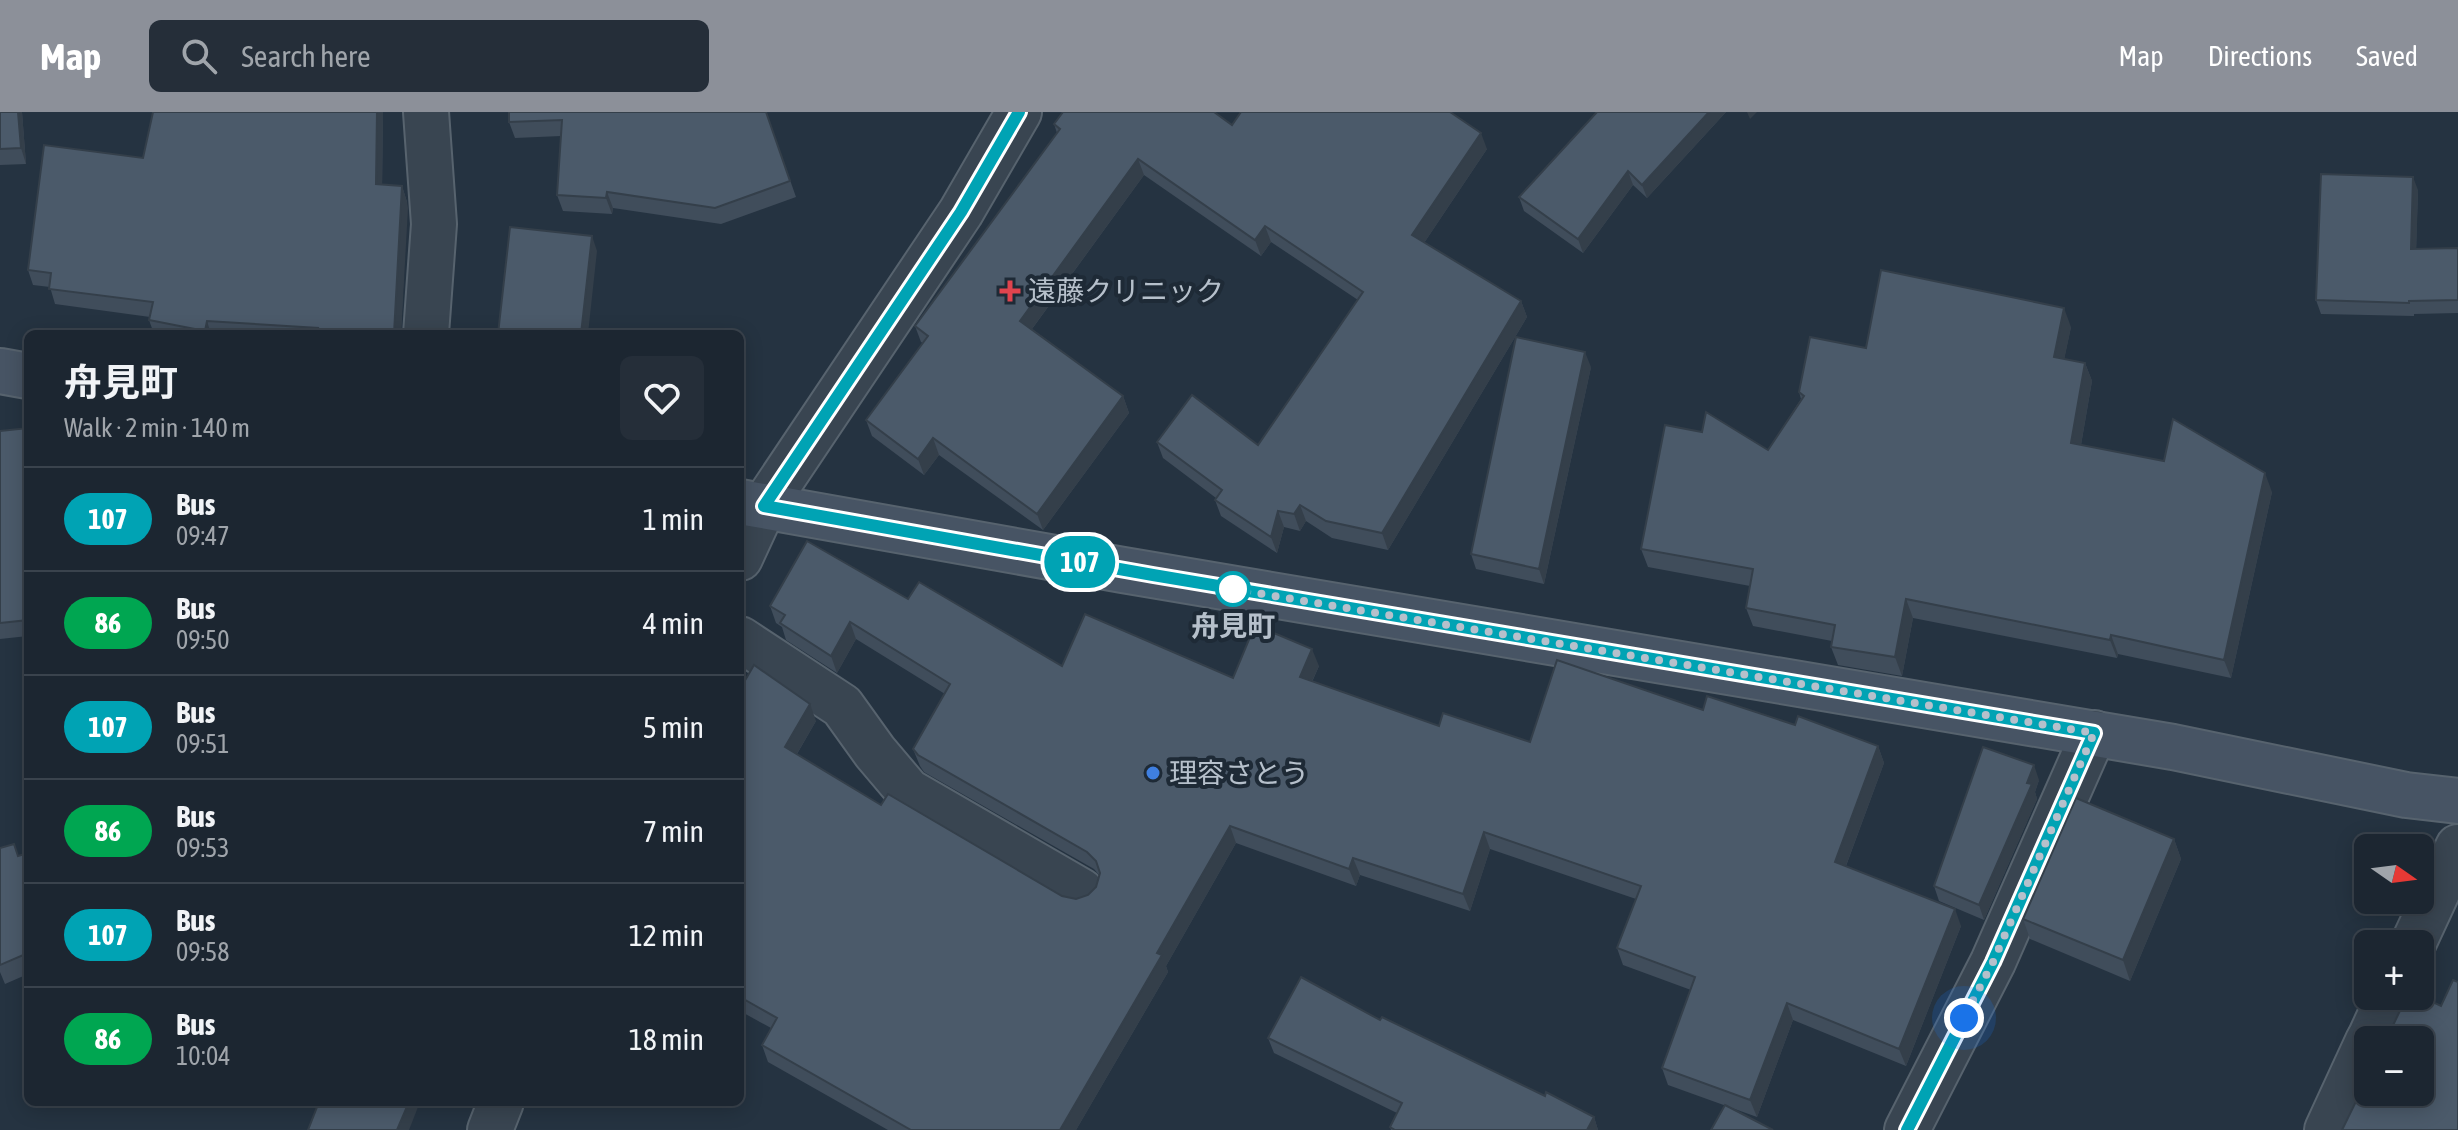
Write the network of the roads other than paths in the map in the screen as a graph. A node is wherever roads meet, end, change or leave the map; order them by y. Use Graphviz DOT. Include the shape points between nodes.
graph roads {
  1 [pos="426,112"];
  2 [pos="1019,112"];
  3 [pos="426,330"];
  4 [pos="0,371"];
  5 [pos="24,375"];
  6 [pos="752,504"];
  7 [pos="744,540"];
  8 [pos="744,642"];
  9 [pos="2094,733"];
  10 [pos="2458,801"];
  11 [pos="2458,847"];
  12 [pos="1081,891"];
  13 [pos="2419,930"];
  14 [pos="2354,1071"];
  15 [pos="499,1106"];
  16 [pos="490,1130"];
  17 [pos="1907,1130"];
  18 [pos="2327,1130"];
  1 -- 3 [label="street" via="434,224"];
  2 -- 6 [label="street" via="961,212"];
  4 -- 5 [label="street"];
  6 -- 7 [label="street"];
  6 -- 9 [label="street"];
  8 -- 12 [label="street" via="842,706 908,791"];
  9 -- 10 [label="street"];
  9 -- 17 [label="street" via="1993,962"];
  11 -- 13 [label="street"];
  14 -- 18 [label="street"];
  15 -- 16 [label="street"];
}
